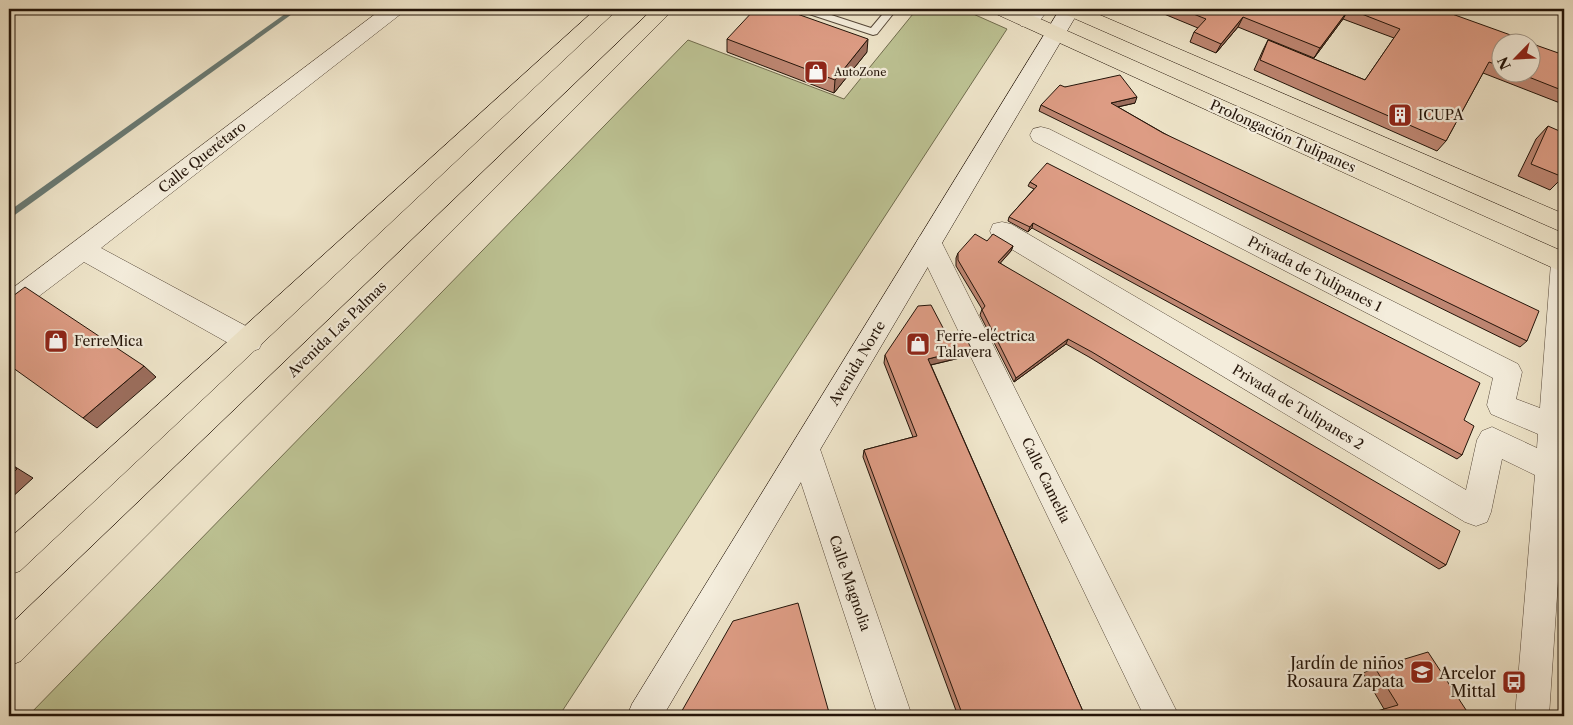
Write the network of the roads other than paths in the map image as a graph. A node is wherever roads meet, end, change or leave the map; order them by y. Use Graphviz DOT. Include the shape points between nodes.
graph roads {
  1 [pos="395,9"];
  2 [pos="608,9"];
  3 [pos="664,9"];
  4 [pos="804,9"];
  5 [pos="892,9"];
  6 [pos="1001,9"];
  7 [pos="1070,9"];
  8 [pos="1033,15"];
  9 [pos="1056,34"];
  10 [pos="1299,108"];
  11 [pos="1041,135"];
  12 [pos="1284,137"];
  13 [pos="1564,224"];
  14 [pos="1002,231"];
  15 [pos="929,243"];
  16 [pos="82,249"];
  17 [pos="1564,263"];
  18 [pos="9,305"];
  19 [pos="249,340"];
  20 [pos="1501,405"];
  21 [pos="1554,427"];
  22 [pos="1492,440"];
  23 [pos="805,449"];
  24 [pos="1550,468"];
  25 [pos="1555,552"];
  26 [pos="9,560"];
  27 [pos="9,649"];
  28 [pos="1539,708"];
  29 [pos="645,716"];
  30 [pos="895,716"];
  31 [pos="1162,716"];
  1 -- 16 [label="street, Calle Querétaro"];
  2 -- 19 [label="main road"];
  3 -- 27 [label="main road, Avenida Las Palmas"];
  4 -- 5 [label="lane" via="873,32"];
  6 -- 8 [label="main road, Prolongación Tulipanes"];
  7 -- 9 [label="street, Avenida Norte"];
  7 -- 10 [label="main road"];
  8 -- 9 [label="main road, Prolongación Tulipanes"];
  9 -- 12 [label="main road, Prolongación Tulipanes"];
  9 -- 15 [label="street, Avenida Norte"];
  10 -- 12 [label="main road"];
  10 -- 13 [label="main road"];
  11 -- 20 [label="street, Privada de Tulipanes 1" via="1508,372"];
  12 -- 17 [label="main road, Prolongación Tulipanes"];
  14 -- 22 [label="street, Privada de Tulipanes 2" via="1476,512"];
  15 -- 23 [label="street, Avenida Norte"];
  15 -- 31 [label="street, Calle Camelia"];
  16 -- 18 [label="street, Calle Querétaro"];
  16 -- 19 [label="street"];
  17 -- 21 [label="street"];
  19 -- 26 [label="main road"];
  20 -- 21 [label="street"];
  20 -- 22 [label="street"];
  21 -- 24 [label="street"];
  22 -- 24 [label="street"];
  23 -- 29 [label="street, Avenida Norte"];
  23 -- 30 [label="street, Calle Magnolia"];
  24 -- 25 [label="street"];
  25 -- 28 [label="street"];
}
